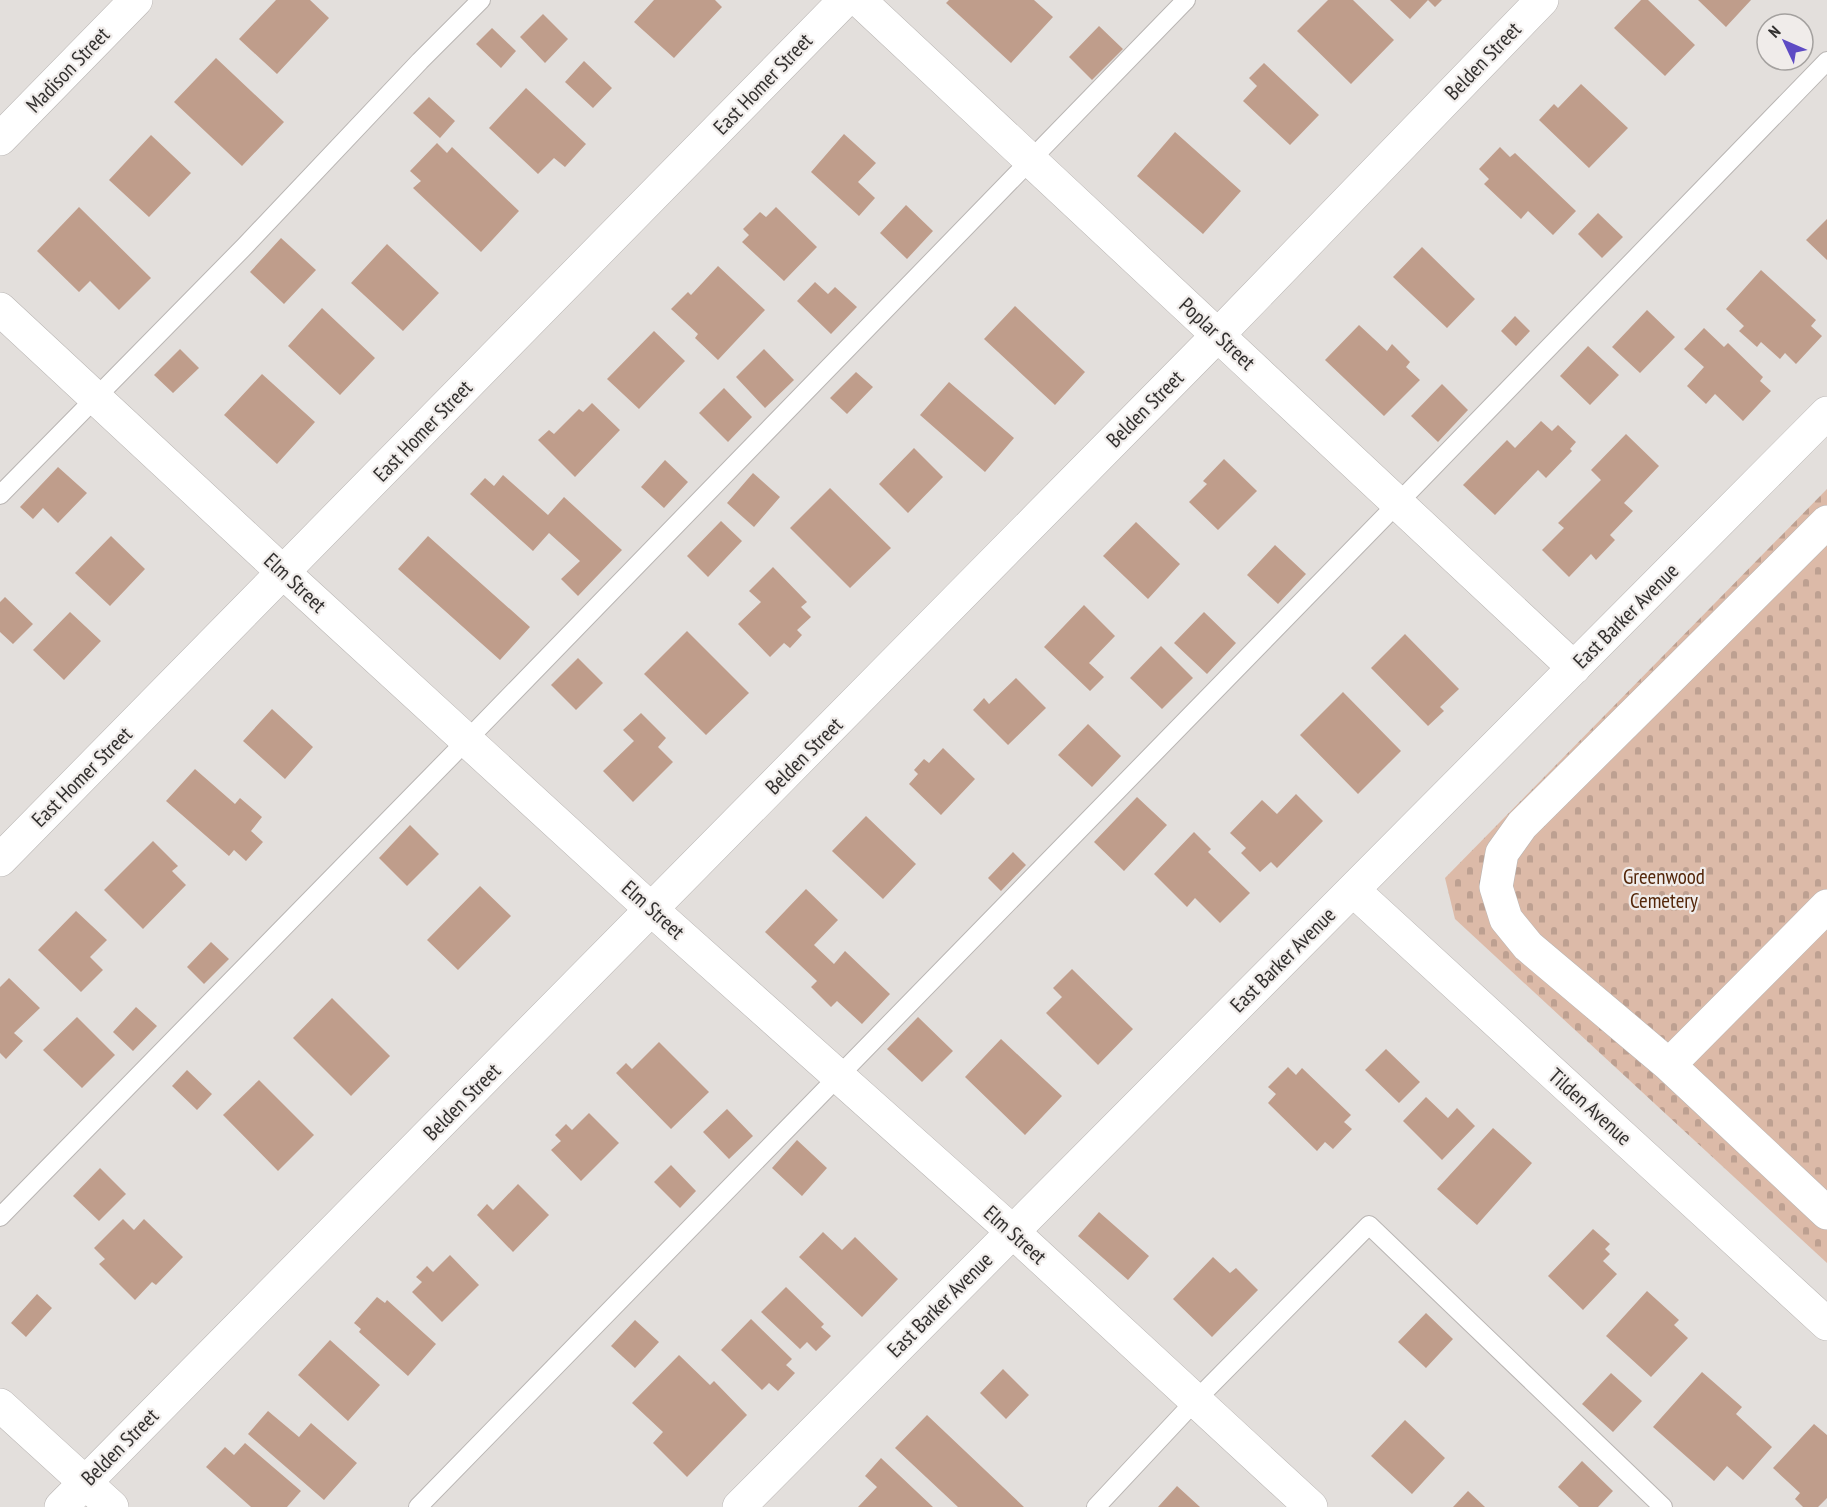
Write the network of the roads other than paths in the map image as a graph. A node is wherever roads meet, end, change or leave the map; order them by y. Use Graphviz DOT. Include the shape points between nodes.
graph roads {
  1 [pos="136,0"];
  2 [pos="481,0"];
  3 [pos="845,0"];
  4 [pos="859,0"];
  5 [pos="1186,0"];
  6 [pos="1542,0"];
  7 [pos="1827,61"];
  8 [pos="0,139"];
  9 [pos="1030,159"];
  10 [pos="0,309"];
  11 [pos="1218,335"];
  12 [pos="96,398"];
  13 [pos="1827,414"];
  14 [pos="0,495"];
  15 [pos="1398,503"];
  16 [pos="1827,522"];
  17 [pos="284,573"];
  18 [pos="1574,668"];
  19 [pos="467,740"];
  20 [pos="0,860"];
  21 [pos="1353,890"];
  22 [pos="1827,906"];
  23 [pos="652,910"];
  24 [pos="1669,1065"];
  25 [pos="839,1077"];
  26 [pos="1827,1213"];
  27 [pos="0,1217"];
  28 [pos="1013,1232"];
  29 [pos="1827,1324"];
  30 [pos="1196,1400"];
  31 [pos="0,1405"];
  32 [pos="85,1482"];
  33 [pos="61,1507"];
  34 [pos="112,1507"];
  35 [pos="418,1507"];
  36 [pos="739,1507"];
  37 [pos="1096,1507"];
  38 [pos="1311,1507"];
  39 [pos="1663,1507"];
  1 -- 8 [label="street, Madison Street"];
  2 -- 12 [label="lane"];
  3 -- 17 [label="street, East Homer Street"];
  4 -- 9 [label="street, Poplar Street"];
  5 -- 9 [label="lane"];
  6 -- 11 [label="street, Belden Street"];
  7 -- 15 [label="lane"];
  9 -- 11 [label="street, Poplar Street"];
  9 -- 19 [label="lane"];
  10 -- 12 [label="street, Elm Street"];
  11 -- 15 [label="street, Poplar Street"];
  11 -- 23 [label="street, Belden Street"];
  12 -- 14 [label="lane"];
  12 -- 17 [label="street, Elm Street"];
  13 -- 18 [label="street, East Barker Avenue"];
  15 -- 18 [label="street, Poplar Street"];
  15 -- 25 [label="lane"];
  16 -- 24 [label="street" via="1522,825 1502,853 1496,887 1506,919 1527,946"];
  17 -- 19 [label="street, Elm Street"];
  17 -- 20 [label="street, East Homer Street"];
  18 -- 21 [label="street, East Barker Avenue"];
  19 -- 23 [label="street, Elm Street"];
  19 -- 27 [label="lane"];
  21 -- 28 [label="street, East Barker Avenue"];
  21 -- 29 [label="street, Tilden Avenue"];
  22 -- 24 [label="street"];
  23 -- 25 [label="street, Elm Street"];
  23 -- 32 [label="street, Belden Street"];
  24 -- 26 [label="street"];
  25 -- 28 [label="street, Elm Street"];
  25 -- 35 [label="lane"];
  28 -- 30 [label="street, Elm Street"];
  28 -- 36 [label="street, East Barker Avenue"];
  30 -- 37 [label="lane"];
  30 -- 38 [label="street, Elm Street"];
  30 -- 39 [label="lane" via="1369,1225"];
  31 -- 32 [label="street"];
  32 -- 33 [label="street, Belden Street"];
  32 -- 34 [label="street"];
}
